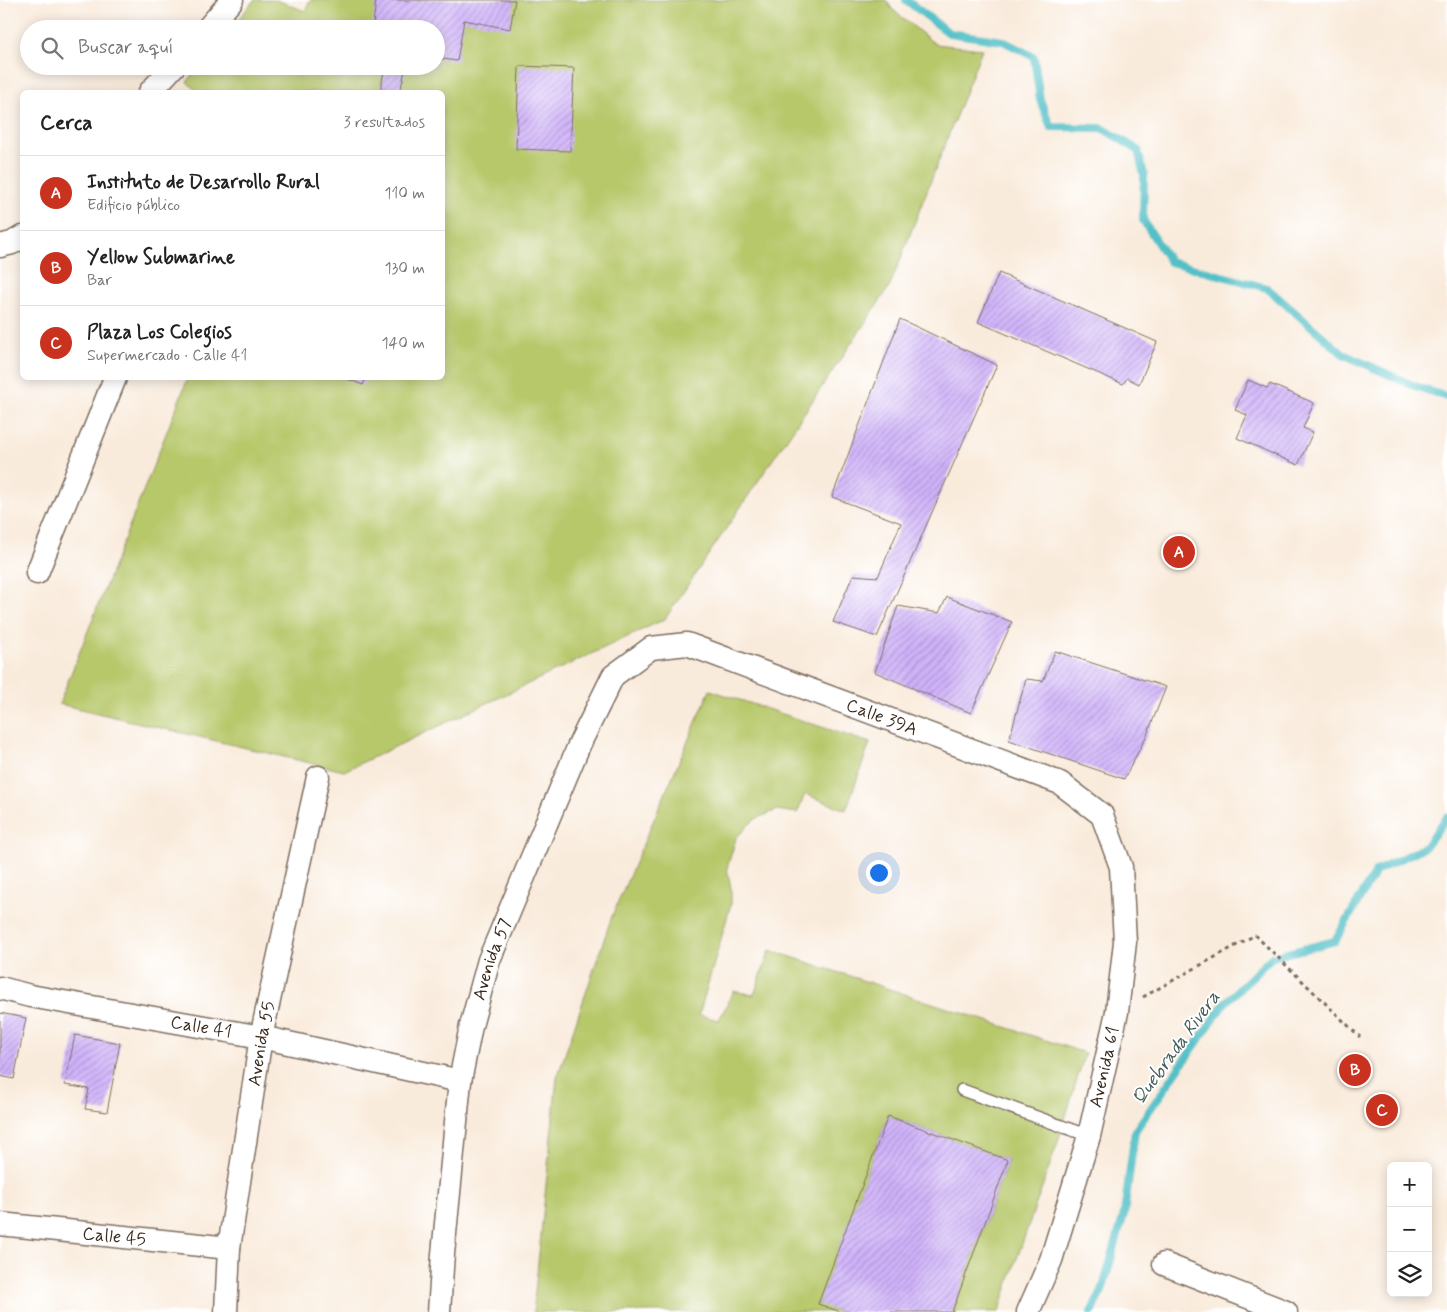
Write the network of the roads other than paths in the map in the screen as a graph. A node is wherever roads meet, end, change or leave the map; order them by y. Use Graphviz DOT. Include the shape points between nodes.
graph roads {
  1 [pos="232,0"];
  2 [pos="215,20"];
  3 [pos="166,75"];
  4 [pos="152,90"];
  5 [pos="20,237"];
  6 [pos="0,247"];
  7 [pos="20,252"];
  8 [pos="114,380"];
  9 [pos="37,573"];
  10 [pos="651,648"];
  11 [pos="318,777"];
  12 [pos="1102,815"];
  13 [pos="0,988"];
  14 [pos="261,1037"];
  15 [pos="460,1082"];
  16 [pos="962,1090"];
  17 [pos="1089,1136"];
  18 [pos="0,1224"];
  19 [pos="229,1248"];
  20 [pos="1164,1264"];
  21 [pos="226,1312"];
  22 [pos="439,1312"];
  23 [pos="1028,1312"];
  24 [pos="1286,1312"];
  1 -- 2 [label="street"];
  3 -- 4 [label="street"];
  5 -- 6 [label="street"];
  6 -- 7 [label="street"];
  8 -- 9 [label="street"];
  10 -- 12 [label="street, Calle 39A" via="687,644 1060,783"];
  10 -- 15 [label="street, Avenida 57" via="613,676 580,743 489,960"];
  11 -- 14 [label="street, Avenida 55"];
  12 -- 17 [label="street, Avenida 61" via="1121,867 1125,942 1117,1012"];
  13 -- 14 [label="street, Calle 41"];
  14 -- 15 [label="street, Calle 41"];
  14 -- 19 [label="street, Avenida 55"];
  15 -- 22 [label="street, Avenida 57"];
  16 -- 17 [label="lane"];
  17 -- 23 [label="street, Avenida 61" via="1051,1260"];
  18 -- 19 [label="street, Calle 45"];
  19 -- 21 [label="street, Avenida 55"];
  20 -- 24 [label="street"];
}
